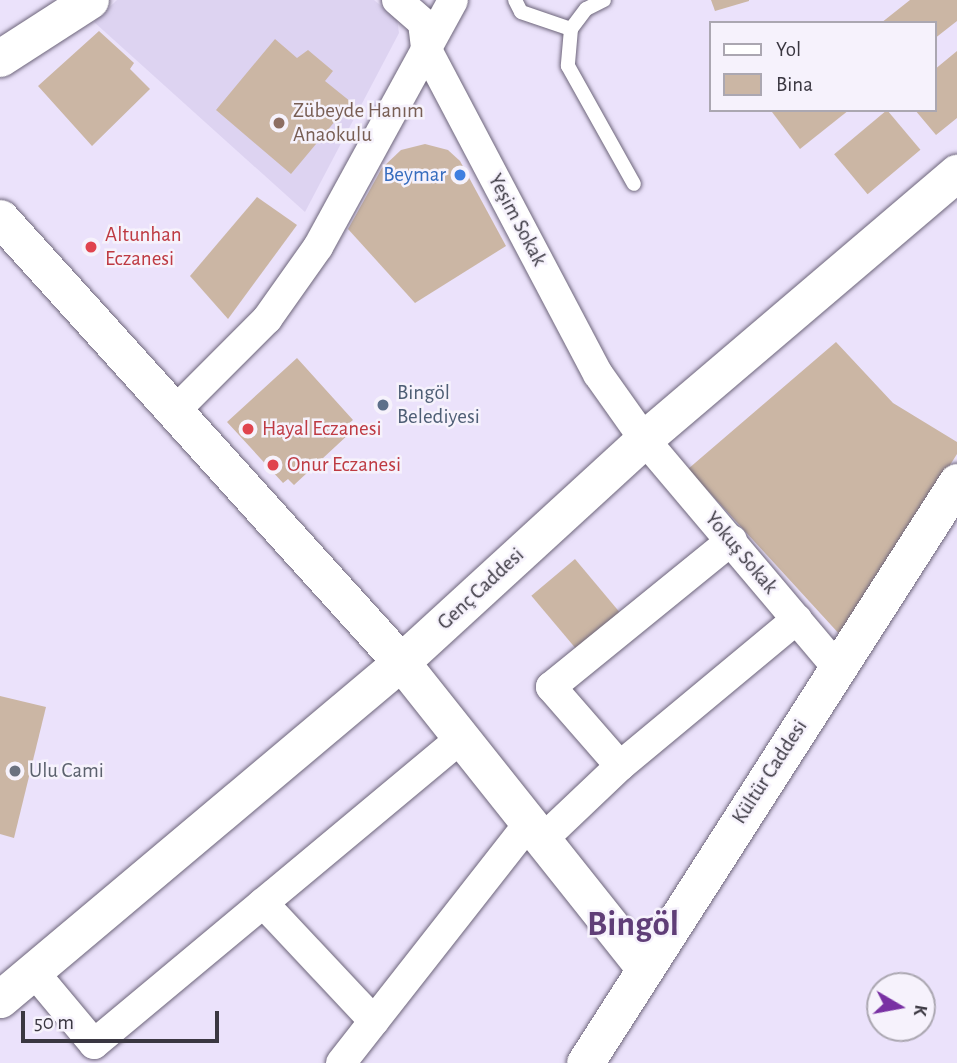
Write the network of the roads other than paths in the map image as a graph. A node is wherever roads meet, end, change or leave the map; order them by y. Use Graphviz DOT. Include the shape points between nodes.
graph roads {
  1 [pos="90,0"];
  2 [pos="397,0"];
  3 [pos="453,0"];
  4 [pos="515,0"];
  5 [pos="604,0"];
  6 [pos="571,29"];
  7 [pos="426,48"];
  8 [pos="0,58"];
  9 [pos="957,173"];
  10 [pos="634,184"];
  11 [pos="0,218"];
  12 [pos="174,412"];
  13 [pos="643,439"];
  14 [pos="957,482"];
  15 [pos="732,540"];
  16 [pos="797,619"];
  17 [pos="401,662"];
  18 [pos="838,667"];
  19 [pos="461,738"];
  20 [pos="620,766"];
  21 [pos="536,831"];
  22 [pos="264,903"];
  23 [pos="645,967"];
  24 [pos="33,971"];
  25 [pos="0,999"];
  26 [pos="374,1021"];
  27 [pos="341,1063"];
  28 [pos="585,1063"];
  1 -- 8 [label="street"];
  2 -- 7 [label="street, Yeşim Sokak" via="423,23"];
  3 -- 7 [label="street"];
  4 -- 6 [label="lane" via="521,12"];
  5 -- 6 [label="lane" via="586,9"];
  6 -- 10 [label="lane" via="568,66"];
  7 -- 12 [label="street" via="318,247 267,319"];
  7 -- 13 [label="street, Yeşim Sokak" via="598,374"];
  9 -- 13 [label="street, Genç Caddesi"];
  11 -- 12 [label="street"];
  12 -- 17 [label="street"];
  13 -- 15 [label="street, Yokuş Sokak"];
  13 -- 17 [label="street, Genç Caddesi"];
  14 -- 18 [label="street, Kültür Caddesi"];
  15 -- 16 [label="street, Yokuş Sokak"];
  15 -- 20 [label="street" via="551,687"];
  16 -- 18 [label="street, Yokuş Sokak"];
  16 -- 20 [label="street"];
  17 -- 19 [label="street"];
  17 -- 24 [label="street, Genç Caddesi"];
  18 -- 23 [label="street, Kültür Caddesi"];
  19 -- 21 [label="street"];
  19 -- 22 [label="street"];
  20 -- 21 [label="street"];
  21 -- 23 [label="street"];
  21 -- 26 [label="street"];
  22 -- 24 [label="street" via="94,1044"];
  22 -- 26 [label="street"];
  23 -- 28 [label="street, Kültür Caddesi"];
  24 -- 25 [label="street, Genç Caddesi"];
  26 -- 27 [label="street"];
}
